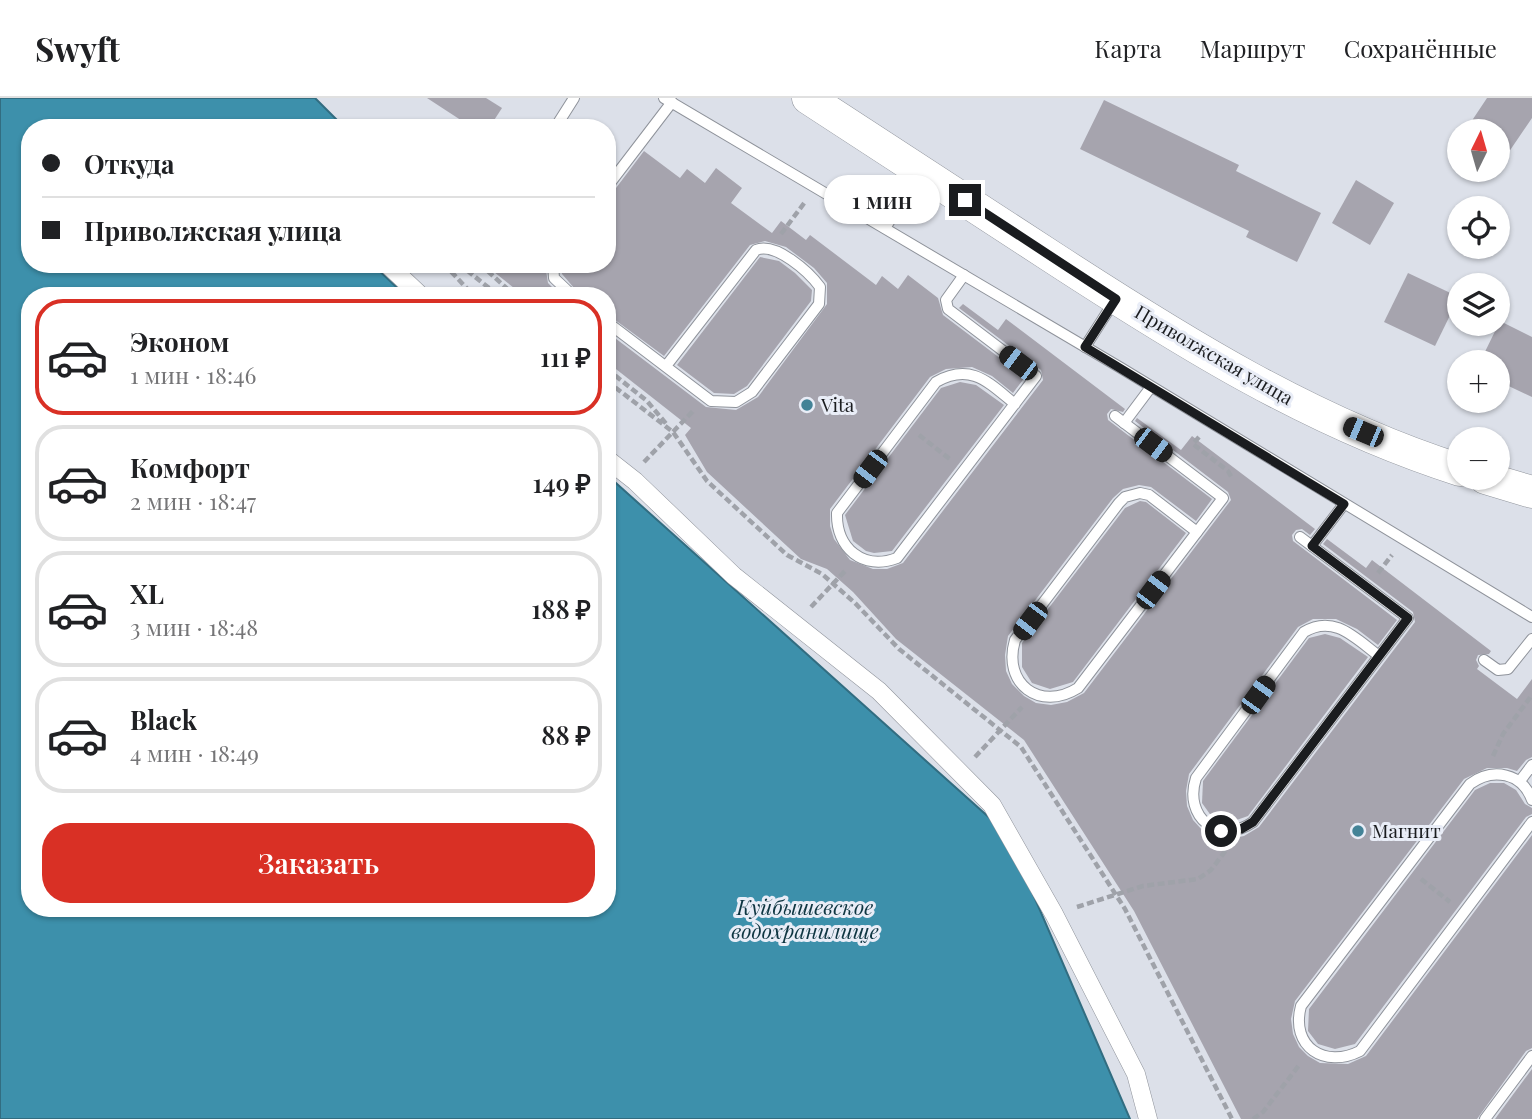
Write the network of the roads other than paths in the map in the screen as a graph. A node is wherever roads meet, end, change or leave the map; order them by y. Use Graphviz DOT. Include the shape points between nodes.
graph roads {
  1 [pos="574,98"];
  2 [pos="808,98"];
  3 [pos="668,100"];
  4 [pos="561,119"];
  5 [pos="921,172"];
  6 [pos="616,174"];
  7 [pos="885,228"];
  8 [pos="397,273"];
  9 [pos="554,273"];
  10 [pos="964,275"];
  11 [pos="411,287"];
  12 [pos="564,287"];
  13 [pos="1116,299"];
  14 [pos="616,329"];
  15 [pos="1085,347"];
  16 [pos="666,366"];
  17 [pos="1152,387"];
  18 [pos="1016,404"];
  19 [pos="1447,465"];
  20 [pos="616,466"];
  21 [pos="1510,485"];
  22 [pos="1532,492"];
  23 [pos="1344,504"];
  24 [pos="1198,531"];
  25 [pos="1300,537"];
  26 [pos="1312,546"];
  27 [pos="1532,617"];
  28 [pos="1532,639"];
  29 [pos="1379,656"];
  30 [pos="1484,660"];
  31 [pos="1532,765"];
  32 [pos="1520,781"];
  33 [pos="1532,800"];
  34 [pos="1532,822"];
  35 [pos="1532,1056"];
  36 [pos="1148,1119"];
  37 [pos="1485,1119"];
  1 -- 4 [label="lane"];
  2 -- 5 [label="main road, Приволжская улица"];
  3 -- 6 [label="lane"];
  3 -- 7 [label="lane"];
  5 -- 7 [label="lane"];
  5 -- 13 [label="main road, Приволжская улица"];
  7 -- 10 [label="lane"];
  8 -- 11 [label="street"];
  9 -- 12 [label="lane"];
  10 -- 15 [label="lane"];
  10 -- 18 [label="lane" via="946,300 948,309 1036,376"];
  13 -- 15 [label="lane"];
  13 -- 19 [label="main road, Приволжская улица" via="1237,373 1312,410"];
  14 -- 16 [label="lane"];
  15 -- 17 [label="lane"];
  16 -- 16 [label="lane" via="756,250 776,251 820,287 819,304 746,397 729,403 711,401"];
  17 -- 23 [label="lane"];
  17 -- 24 [label="lane" via="1119,419 1223,498"];
  18 -- 18 [label="lane" via="897,558 880,562 859,557 839,536 837,513 936,382 958,373 984,379"];
  20 -- 36 [label="street" via="734,576 879,691 992,805 1136,1074"];
  21 -- 22 [label="main road"];
  23 -- 26 [label="lane"];
  23 -- 27 [label="lane"];
  24 -- 24 [label="lane" via="1078,688 1056,698 1024,687 1012,664 1015,640 1125,497 1149,495"];
  25 -- 26 [label="lane"];
  26 -- 29 [label="lane" via="1408,618"];
  28 -- 30 [label="lane" via="1508,669 1498,670"];
  29 -- 29 [label="lane" via="1253,822 1221,831 1198,815 1192,801 1196,778 1304,632 1323,624 1342,628"];
  31 -- 32 [label="lane"];
  32 -- 33 [label="lane"];
  32 -- 34 [label="lane" via="1488,775 1470,784 1301,1006 1298,1022 1311,1049 1335,1059 1360,1051"];
  35 -- 37 [label="lane"];
}
